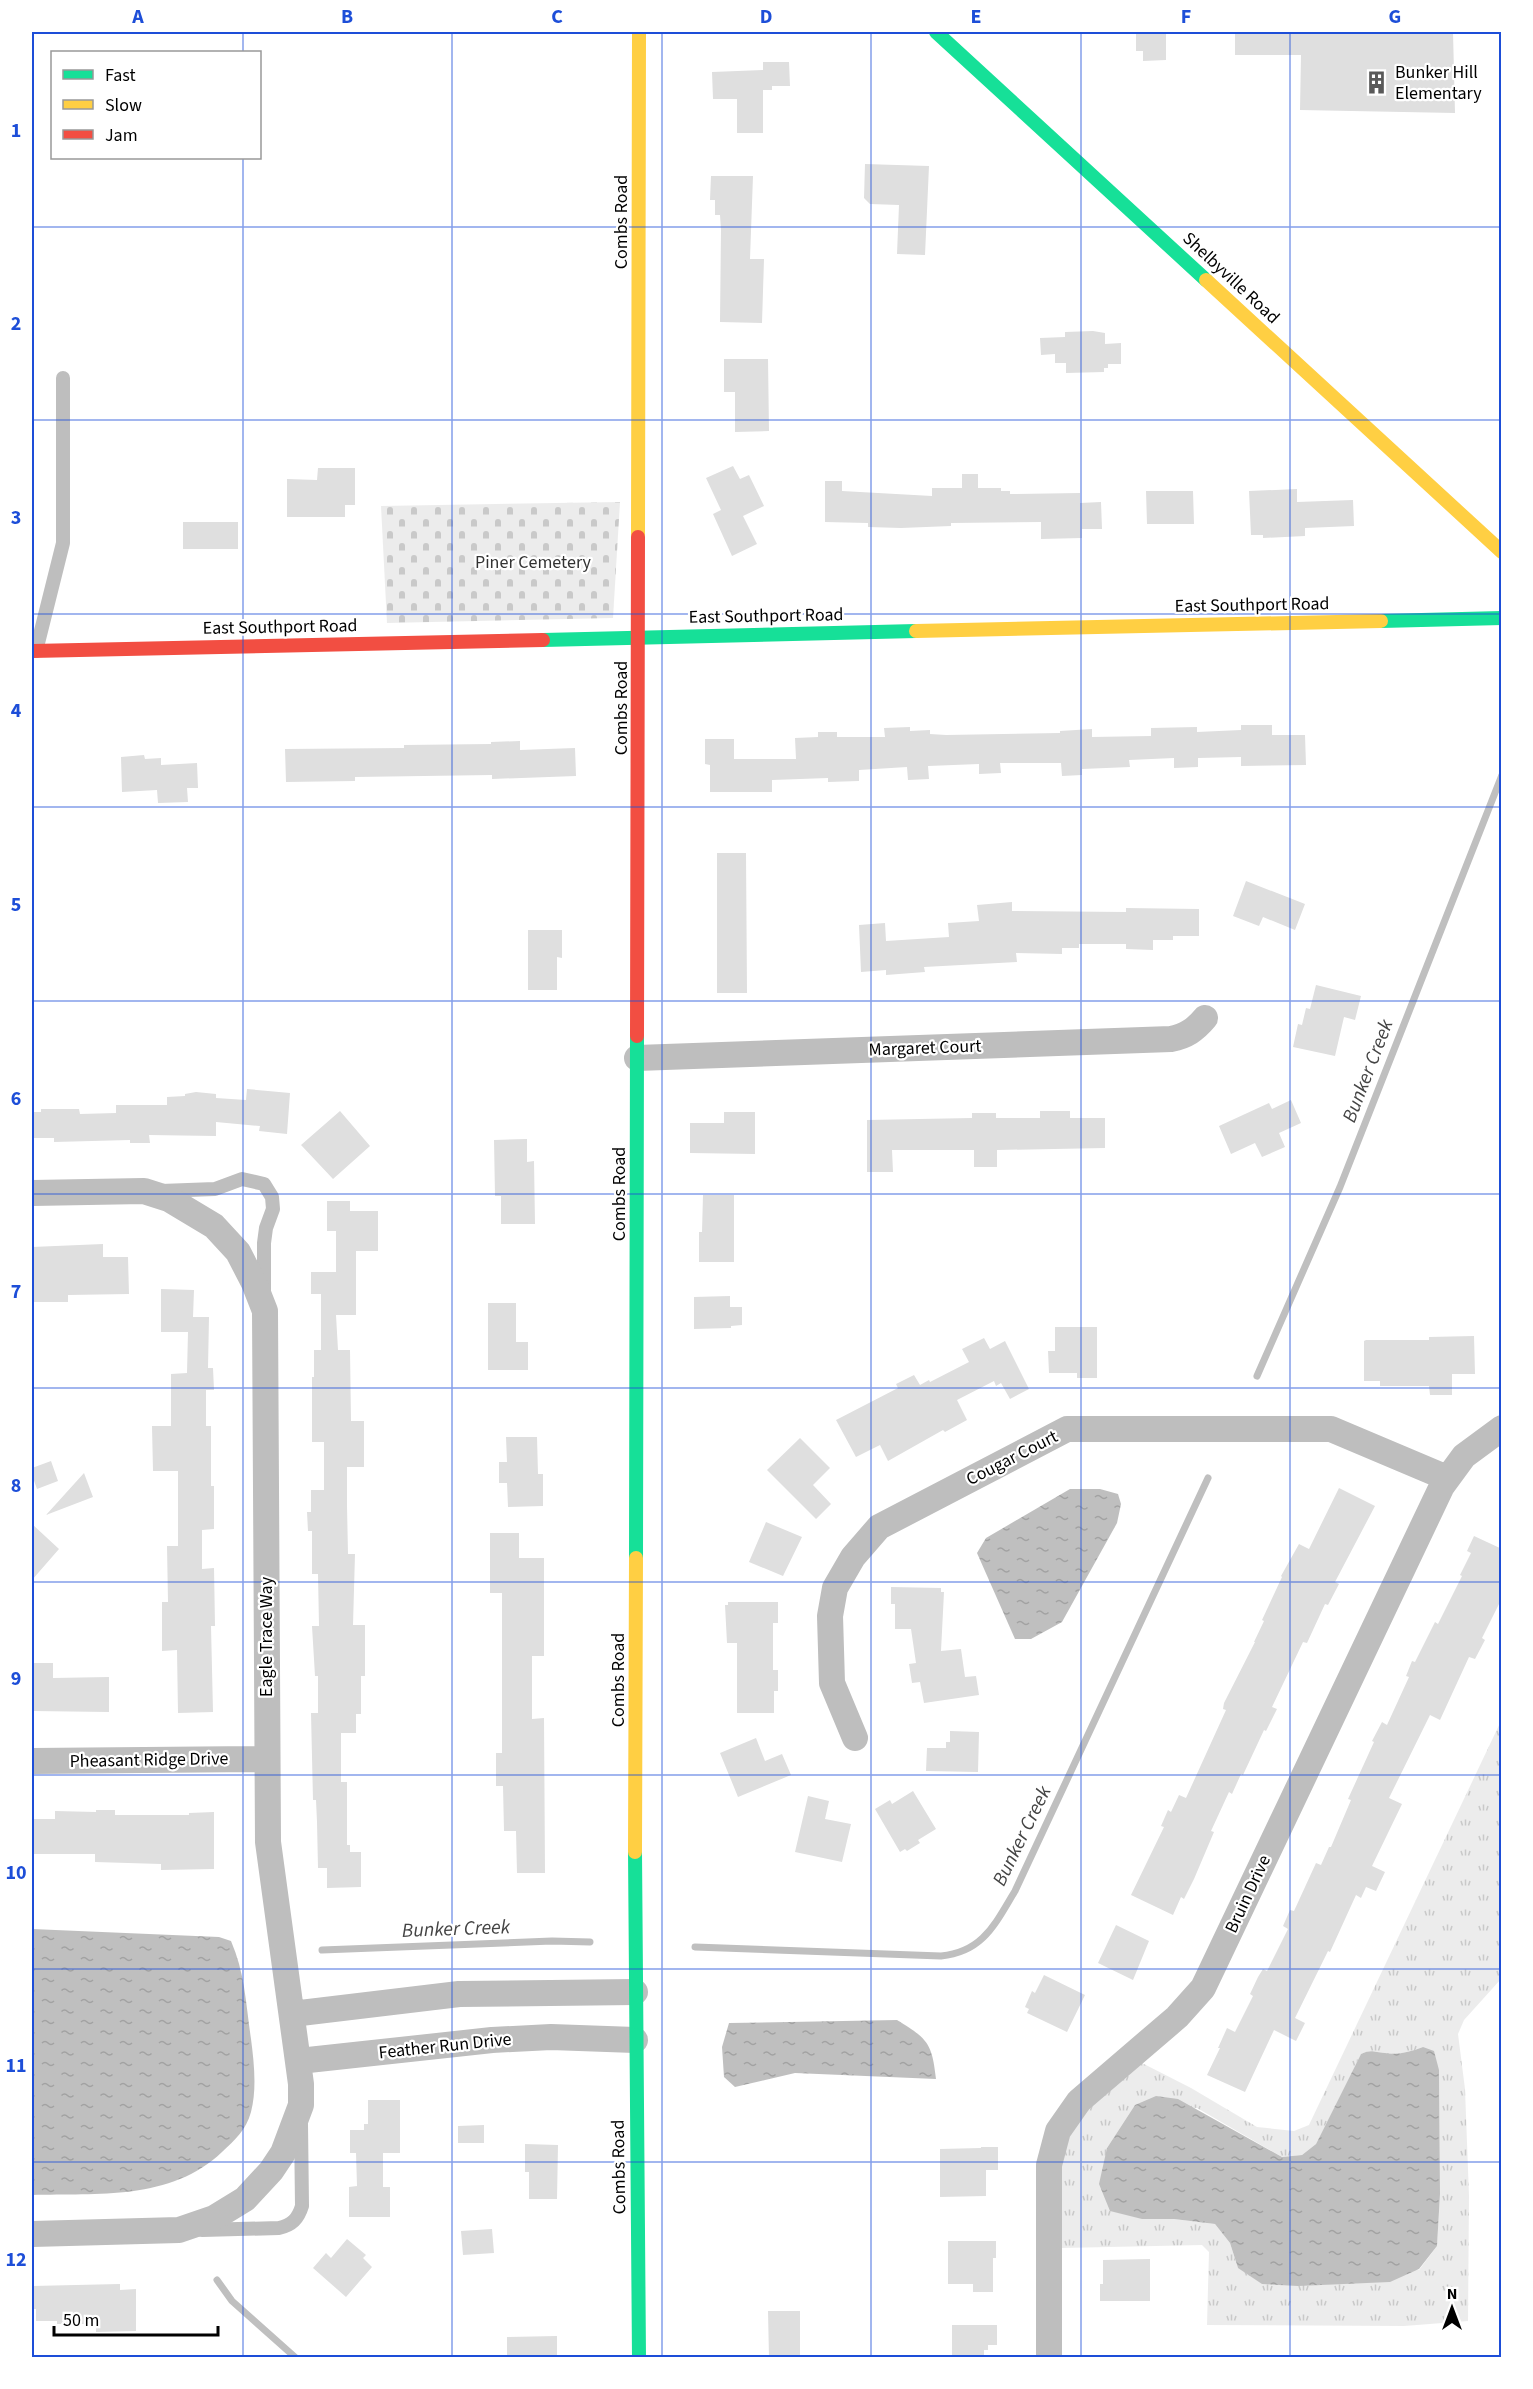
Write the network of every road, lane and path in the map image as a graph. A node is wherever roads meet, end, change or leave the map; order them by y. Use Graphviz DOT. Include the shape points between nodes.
graph roads {
  1 [pos="639,32"];
  2 [pos="936,32"];
  3 [pos="63,378"];
  4 [pos="1502,552"];
  5 [pos="1502,618"];
  6 [pos="639,636"];
  7 [pos="34,651"];
  8 [pos="1205,1018"];
  9 [pos="637,1058"];
  10 [pos="144,1191"];
  11 [pos="32,1192"];
  12 [pos="265,1311"];
  13 [pos="1502,1428"];
  14 [pos="1447,1478"];
  15 [pos="855,1738"];
  16 [pos="267,1759"];
  17 [pos="32,1761"];
  18 [pos="635,1992"];
  19 [pos="292,2014"];
  20 [pos="635,2040"];
  21 [pos="298,2061"];
  22 [pos="301,2105"];
  23 [pos="179,2230"];
  24 [pos="32,2234"];
  25 [pos="639,2358"];
  26 [pos="1049,2358"];
  1 -- 6 [label="street, Combs Road"];
  2 -- 4 [label="street, Shelbyville Road"];
  3 -- 7 [label="lane" via="63,543"];
  5 -- 6 [label="street, East Southport Road"];
  6 -- 7 [label="street, East Southport Road"];
  6 -- 9 [label="street, Combs Road"];
  8 -- 9 [label="street, Margaret Court" via="1184,1036 1171,1039"];
  9 -- 18 [label="street, Combs Road"];
  10 -- 11 [label="street, Eagle Trace Way"];
  10 -- 12 [label="street, Eagle Trace Way" via="169,1199 214,1226 238,1252"];
  10 -- 12 [label="lane" via="215,1189 242,1179 264,1184 272,1197 273,1209 264,1243"];
  12 -- 16 [label="street, Eagle Trace Way"];
  13 -- 14 [label="street, Bruin Drive" via="1464,1456"];
  14 -- 15 [label="street, Cougar Court" via="1331,1429 1067,1429 879,1527 853,1557 835,1588 830,1616 832,1683"];
  14 -- 26 [label="street, Bruin Drive" via="1203,1988 1177,2017 1079,2101 1058,2131 1049,2165"];
  16 -- 17 [label="street, Pheasant Ridge Drive"];
  16 -- 19 [label="street, Eagle Trace Way" via="269,1855"];
  18 -- 19 [label="street" via="459,1994"];
  18 -- 20 [label="street, Combs Road"];
  19 -- 21 [label="street, Eagle Trace Way"];
  20 -- 21 [label="street, Feather Run Drive" via="492,2040"];
  20 -- 25 [label="street, Combs Road"];
  21 -- 22 [label="street"];
  22 -- 23 [label="street" via="283,2153 258,2186 214,2218"];
  22 -- 23 [label="lane" via="302,2206 298,2217 279,2228"];
  23 -- 24 [label="street"];
}
